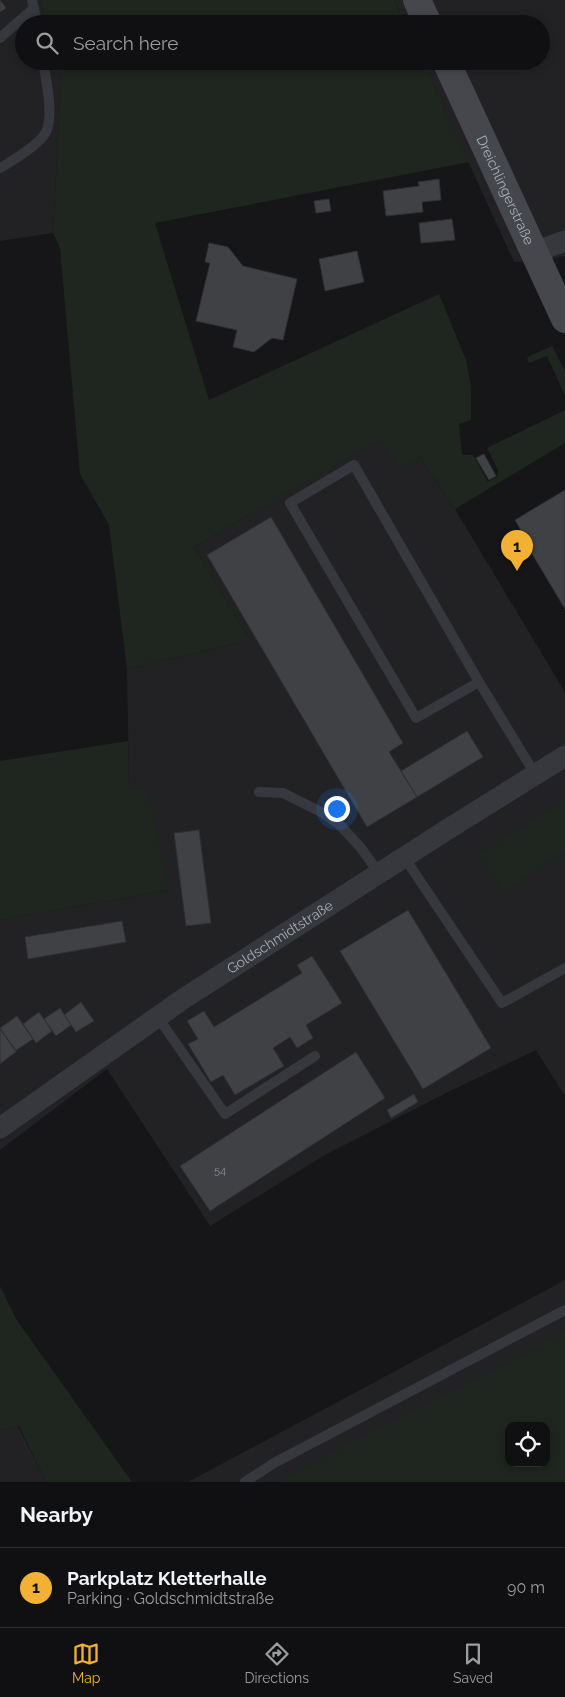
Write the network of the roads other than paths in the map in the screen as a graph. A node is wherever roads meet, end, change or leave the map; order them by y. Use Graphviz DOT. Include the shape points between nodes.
graph roads {
  1 [pos="417,0"];
  2 [pos="33,4"];
  3 [pos="22,15"];
  4 [pos="424,15"];
  5 [pos="15,23"];
  6 [pos="0,38"];
  7 [pos="45,70"];
  8 [pos="450,70"];
  9 [pos="0,168"];
  10 [pos="565,241"];
  11 [pos="534,252"];
  12 [pos="565,319"];
  13 [pos="479,682"];
  14 [pos="565,756"];
  15 [pos="535,774"];
  16 [pos="259,792"];
  17 [pos="404,857"];
  18 [pos="379,874"];
  19 [pos="565,968"];
  20 [pos="157,1016"];
  21 [pos="315,1056"];
  22 [pos="0,1128"];
  23 [pos="565,1310"];
  24 [pos="245,1482"];
  1 -- 4 [label="street"];
  2 -- 3 [label="lane"];
  5 -- 6 [label="lane"];
  7 -- 9 [label="lane" via="49,116 46,133 27,151"];
  8 -- 11 [label="street, Dreichlingerstraße"];
  10 -- 11 [label="street"];
  11 -- 12 [label="street, Dreichlingerstraße"];
  13 -- 13 [label="lane" via="354,465 290,503 416,718"];
  13 -- 15 [label="lane"];
  14 -- 15 [label="street, Goldschmidtstraße"];
  15 -- 17 [label="street, Goldschmidtstraße"];
  16 -- 18 [label="lane" via="282,793 339,824"];
  17 -- 18 [label="street, Goldschmidtstraße"];
  17 -- 19 [label="lane" via="502,1003"];
  18 -- 20 [label="street, Goldschmidtstraße"];
  20 -- 21 [label="lane" via="225,1114"];
  20 -- 22 [label="street, Goldschmidtstraße"];
  23 -- 24 [label="lane" via="274,1463"];
}
